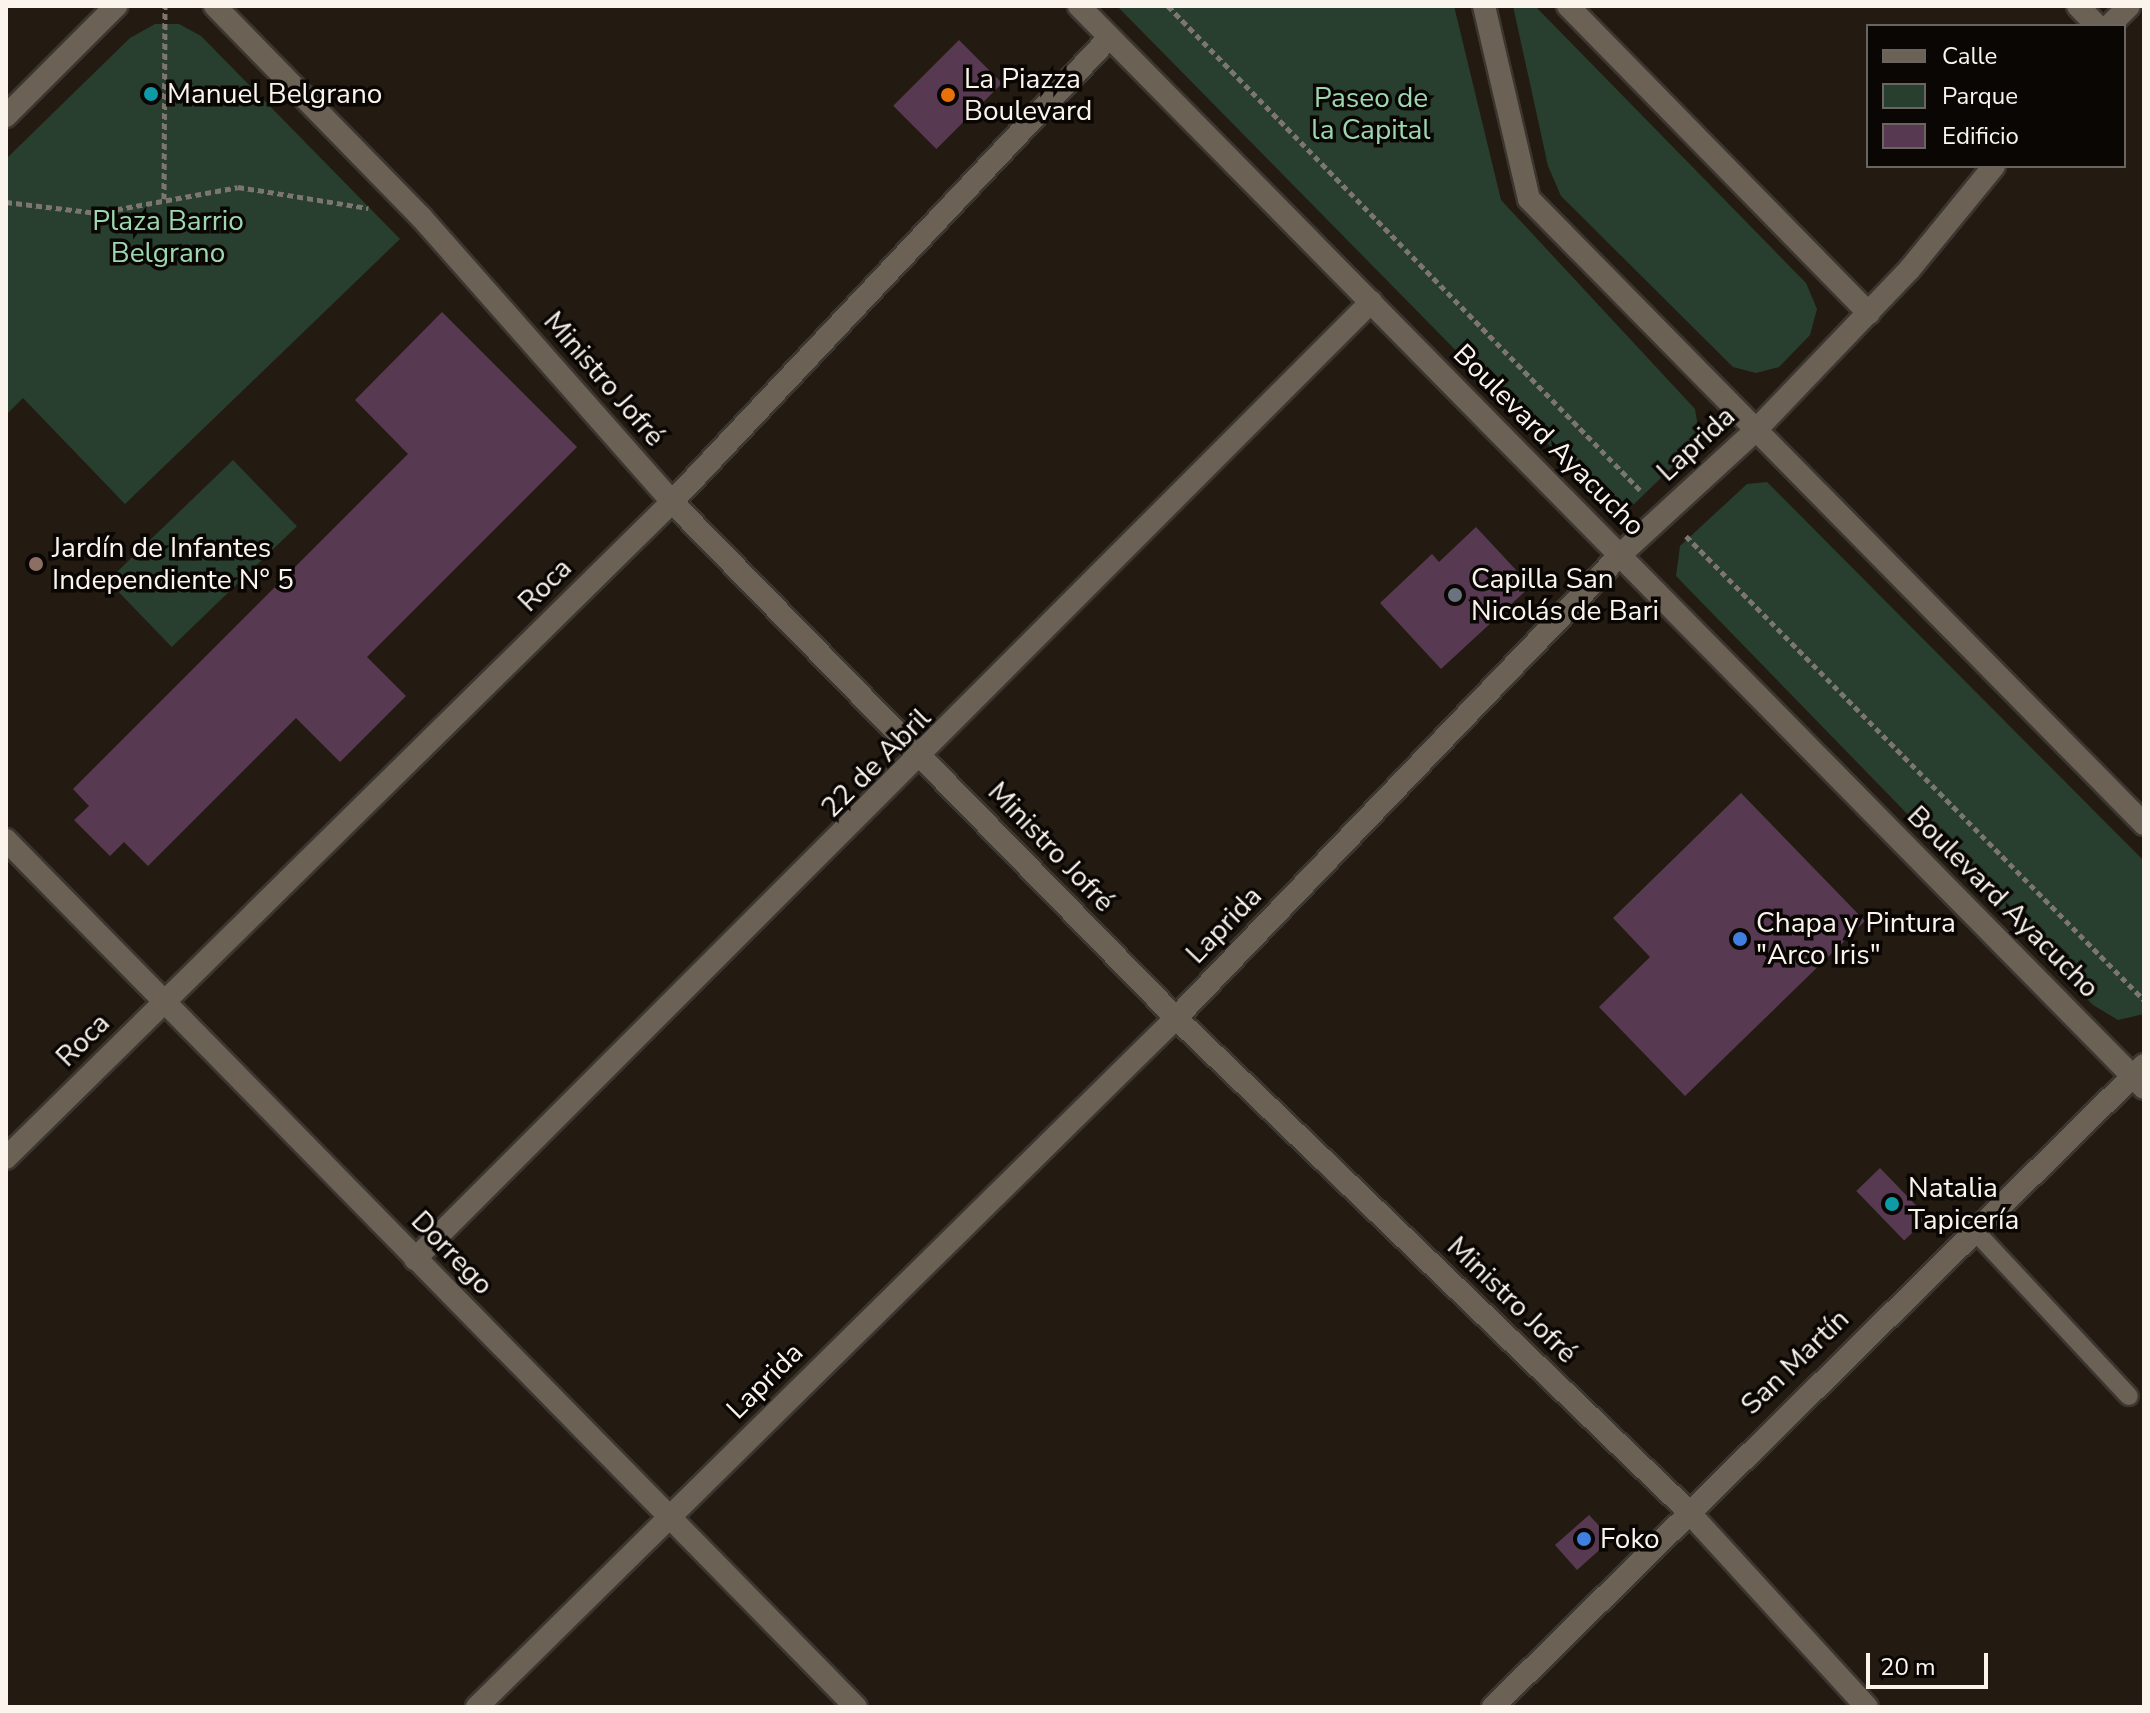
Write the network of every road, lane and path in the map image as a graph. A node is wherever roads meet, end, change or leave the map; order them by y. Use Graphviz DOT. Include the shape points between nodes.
graph roads {
  1 [pos="116,6"];
  2 [pos="165,6"];
  3 [pos="215,6"];
  4 [pos="1079,6"];
  5 [pos="1484,6"];
  6 [pos="1568,6"];
  7 [pos="2078,6"];
  8 [pos="2129,6"];
  9 [pos="2095,24"];
  10 [pos="2111,24"];
  11 [pos="1109,38"];
  12 [pos="6,116"];
  13 [pos="1992,168"];
  14 [pos="164,199"];
  15 [pos="6,202"];
  16 [pos="421,217"];
  17 [pos="1371,302"];
  18 [pos="1869,313"];
  19 [pos="1756,430"];
  20 [pos="672,502"];
  21 [pos="1620,555"];
  22 [pos="923,758"];
  23 [pos="2144,824"];
  24 [pos="6,840"];
  25 [pos="164,1002"];
  26 [pos="1176,1018"];
  27 [pos="2140,1077"];
  28 [pos="6,1158"];
  29 [pos="1974,1230"];
  30 [pos="415,1259"];
  31 [pos="2129,1396"];
  32 [pos="1686,1509"];
  33 [pos="669,1518"];
  34 [pos="477,1707"];
  35 [pos="856,1707"];
  36 [pos="1493,1707"];
  37 [pos="1867,1707"];
  1 -- 12 [label="street"];
  2 -- 14 [label="path"];
  3 -- 16 [label="street, Ministro Jofré"];
  4 -- 11 [label="street, Boulevard Ayacucho"];
  5 -- 19 [label="street" via="1529,199"];
  6 -- 18 [label="street"];
  7 -- 9 [label="street"];
  8 -- 10 [label="street"];
  11 -- 17 [label="street, Boulevard Ayacucho"];
  11 -- 20 [label="street, Roca"];
  13 -- 18 [label="street, Laprida"];
  14 -- 15 [label="path" via="97,213"];
  14 -- 16 [label="path" via="238,187"];
  16 -- 20 [label="street, Ministro Jofré"];
  17 -- 21 [label="street, Boulevard Ayacucho"];
  17 -- 22 [label="street, 22 de Abril"];
  18 -- 19 [label="street, Laprida"];
  19 -- 21 [label="street, Laprida"];
  19 -- 23 [label="street"];
  20 -- 22 [label="street, Ministro Jofré"];
  20 -- 25 [label="street, Roca"];
  21 -- 26 [label="street, Laprida"];
  21 -- 27 [label="street, Boulevard Ayacucho"];
  22 -- 26 [label="street, Ministro Jofré"];
  22 -- 30 [label="street, 22 de Abril"];
  24 -- 25 [label="street, Dorrego"];
  25 -- 28 [label="street, Roca"];
  25 -- 30 [label="street, Dorrego"];
  26 -- 32 [label="street, Ministro Jofré"];
  26 -- 33 [label="street, Laprida"];
  27 -- 29 [label="street, San Martín"];
  29 -- 31 [label="lane"];
  29 -- 32 [label="street, San Martín"];
  30 -- 33 [label="street, Dorrego"];
  32 -- 36 [label="street, San Martín"];
  32 -- 37 [label="street, Ministro Jofré"];
  33 -- 34 [label="street, Laprida"];
  33 -- 35 [label="street, Dorrego"];
}
